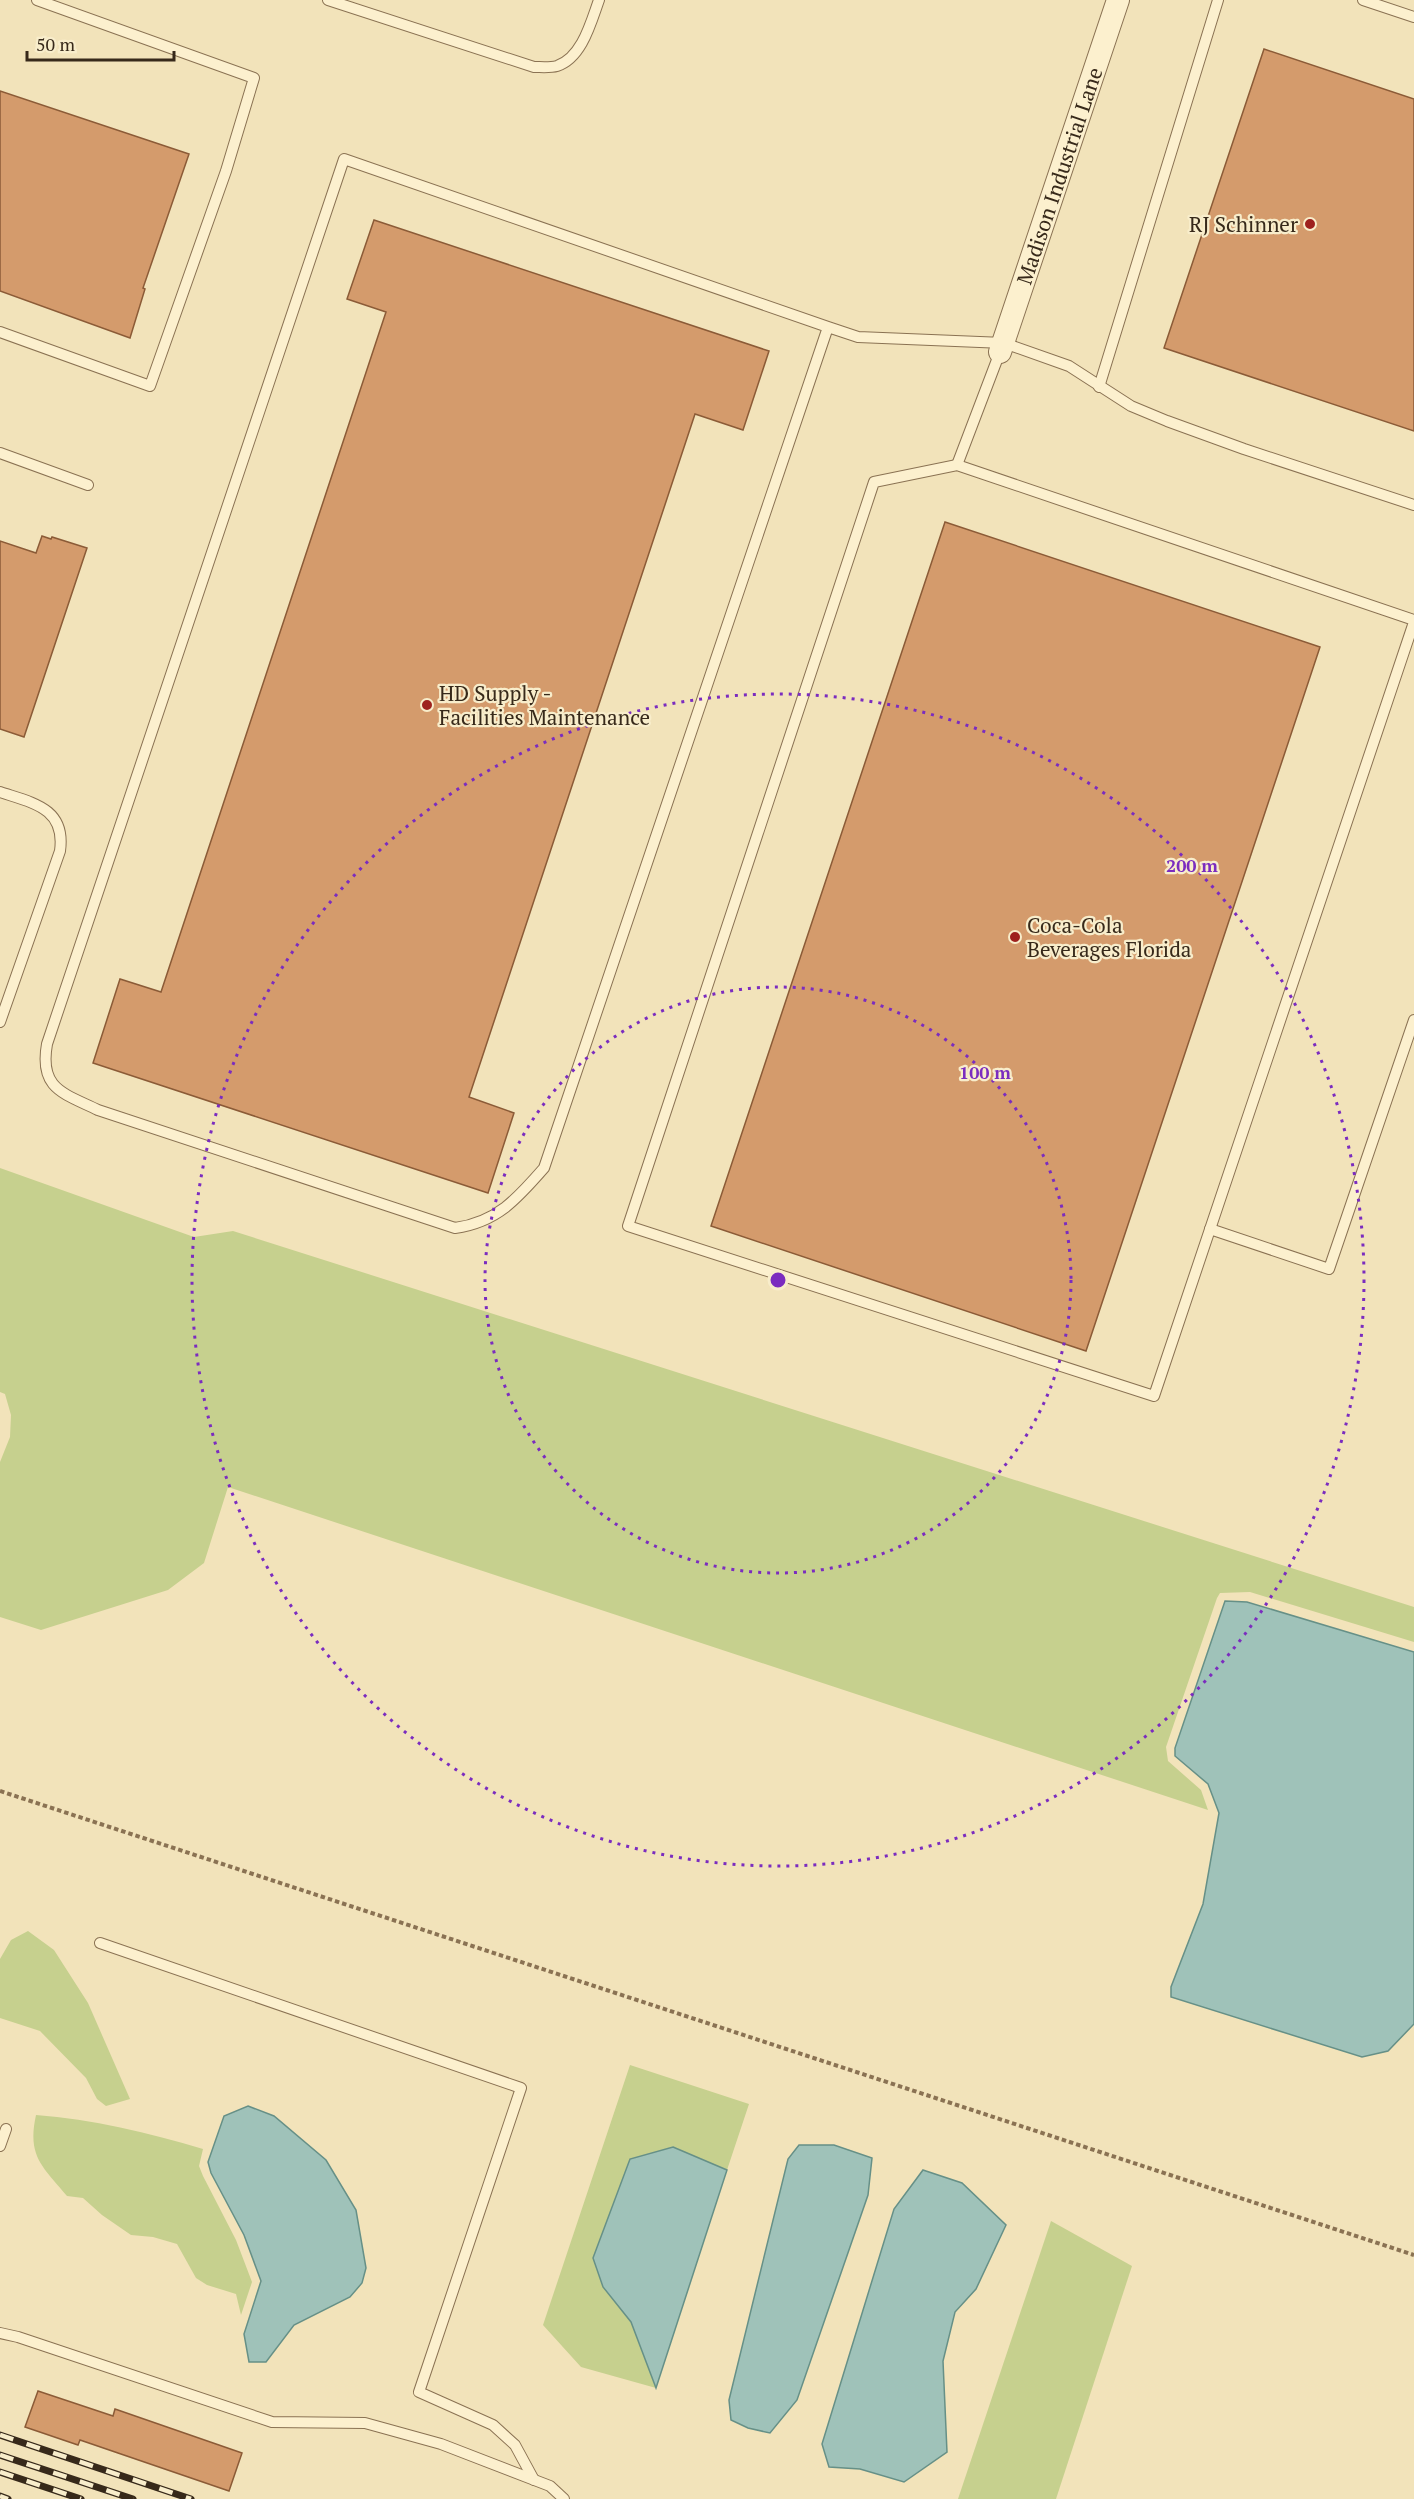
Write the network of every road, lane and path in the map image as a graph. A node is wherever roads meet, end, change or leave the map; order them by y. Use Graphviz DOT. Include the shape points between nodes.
graph roads {
  1 [pos="37,0"];
  2 [pos="328,0"];
  3 [pos="599,0"];
  4 [pos="1118,0"];
  5 [pos="1218,0"];
  6 [pos="1363,0"];
  7 [pos="1414,17"];
  8 [pos="828,327"];
  9 [pos="0,332"];
  10 [pos="1002,348"];
  11 [pos="1099,387"];
  12 [pos="0,453"];
  13 [pos="957,465"];
  14 [pos="88,485"];
  15 [pos="1414,505"];
  16 [pos="1414,621"];
  17 [pos="0,792"];
  18 [pos="1414,1020"];
  19 [pos="0,1022"];
  20 [pos="1210,1229"];
  21 [pos="0,1791"];
  22 [pos="100,1943"];
  23 [pos="6,2129"];
  24 [pos="0,2146"];
  25 [pos="1414,2255"];
  26 [pos="0,2333"];
  27 [pos="534,2480"];
  28 [pos="564,2499"];
  1 -- 9 [label="lane" via="254,78 226,171 150,386"];
  2 -- 3 [label="lane" via="534,67 556,66 571,59"];
  4 -- 10 [label="street, Madison Industrial Lane"];
  5 -- 11 [label="lane"];
  6 -- 7 [label="lane"];
  8 -- 8 [label="lane" via="344,159 47,1044 45,1072 51,1083 62,1093 98,1110 455,1228 488,1220 513,1202 544,1168"];
  8 -- 10 [label="lane" via="858,337"];
  10 -- 11 [label="lane" via="1069,366"];
  10 -- 13 [label="lane"];
  11 -- 15 [label="lane" via="1167,421"];
  12 -- 14 [label="lane"];
  13 -- 16 [label="lane"];
  13 -- 20 [label="lane" via="874,483 628,1226 1154,1395"];
  16 -- 20 [label="lane"];
  17 -- 19 [label="lane" via="33,802 52,814 62,834 60,851"];
  18 -- 20 [label="lane" via="1329,1269"];
  21 -- 25 [label="path"];
  22 -- 27 [label="lane" via="521,2088 419,2392 493,2425 515,2445"];
  23 -- 24 [label="lane"];
  26 -- 27 [label="lane" via="272,2422 365,2423 441,2444"];
  27 -- 28 [label="lane" via="550,2486"];
}
